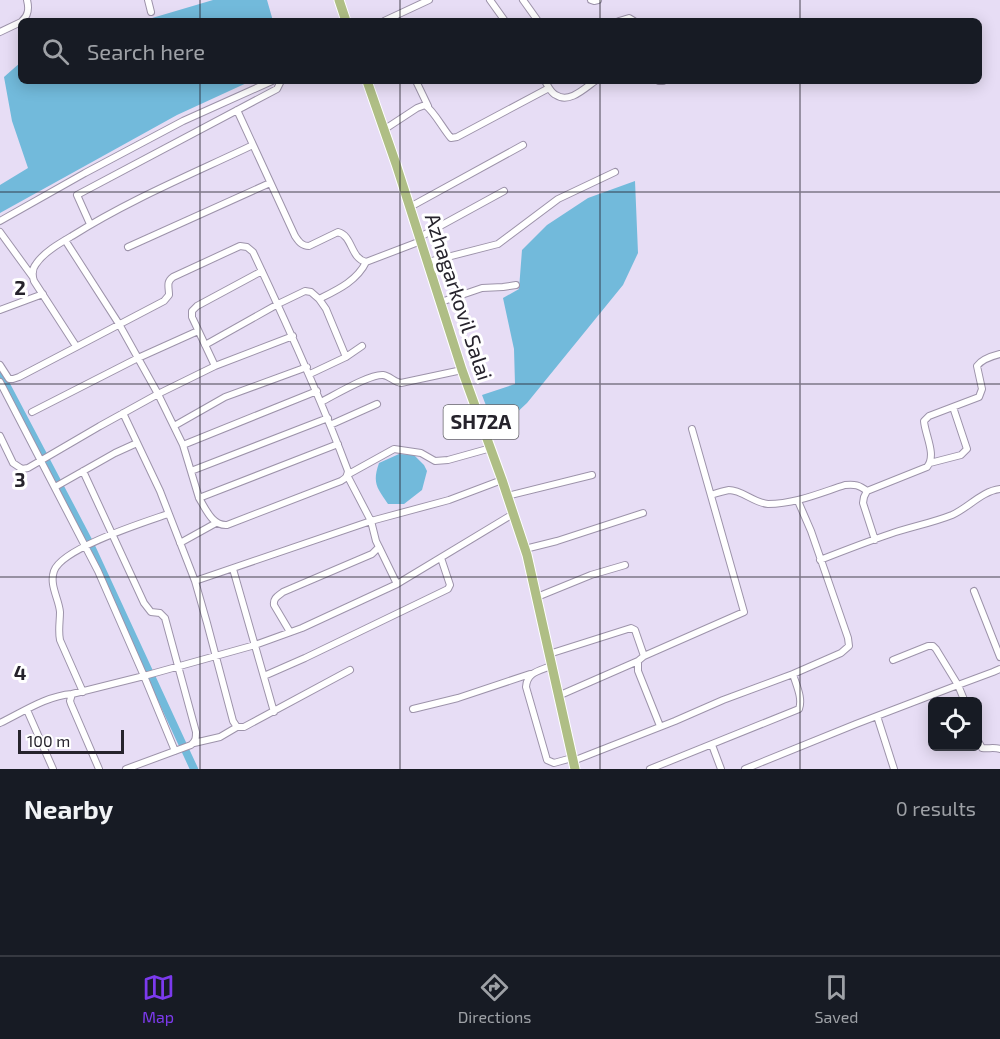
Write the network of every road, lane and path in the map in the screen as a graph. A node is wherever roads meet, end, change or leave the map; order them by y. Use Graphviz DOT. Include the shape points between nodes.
graph roads {
  1 [pos="27,0"];
  2 [pos="147,0"];
  3 [pos="339,0"];
  4 [pos="429,0"];
  5 [pos="490,0"];
  6 [pos="523,0"];
  7 [pos="591,0"];
  8 [pos="598,0"];
  9 [pos="151,12"];
  10 [pos="26,18"];
  11 [pos="345,18"];
  12 [pos="391,18"];
  13 [pos="503,18"];
  14 [pos="536,18"];
  15 [pos="18,23"];
  16 [pos="0,32"];
  17 [pos="265,84"];
  18 [pos="280,84"];
  19 [pos="368,84"];
  20 [pos="417,84"];
  21 [pos="547,84"];
  22 [pos="590,84"];
  23 [pos="549,88"];
  24 [pos="428,106"];
  25 [pos="237,110"];
  26 [pos="385,129"];
  27 [pos="253,145"];
  28 [pos="523,145"];
  29 [pos="615,172"];
  30 [pos="270,183"];
  31 [pos="504,191"];
  32 [pos="410,207"];
  33 [pos="0,221"];
  34 [pos="90,224"];
  35 [pos="0,232"];
  36 [pos="420,239"];
  37 [pos="65,240"];
  38 [pos="128,247"];
  39 [pos="366,262"];
  40 [pos="428,262"];
  41 [pos="262,271"];
  42 [pos="32,276"];
  43 [pos="516,285"];
  44 [pos="43,294"];
  45 [pos="320,299"];
  46 [pos="441,302"];
  47 [pos="278,304"];
  48 [pos="0,310"];
  49 [pos="118,324"];
  50 [pos="198,331"];
  51 [pos="293,336"];
  52 [pos="205,345"];
  53 [pos="76,346"];
  54 [pos="362,346"];
  55 [pos="1000,354"];
  56 [pos="346,357"];
  57 [pos="138,358"];
  58 [pos="0,365"];
  59 [pos="215,366"];
  60 [pos="308,370"];
  61 [pos="462,370"];
  62 [pos="0,382"];
  63 [pos="317,391"];
  64 [pos="158,394"];
  65 [pos="321,402"];
  66 [pos="377,404"];
  67 [pos="953,407"];
  68 [pos="32,412"];
  69 [pos="123,413"];
  70 [pos="329,421"];
  71 [pos="174,426"];
  72 [pos="692,429"];
  73 [pos="1,439"];
  74 [pos="137,443"];
  75 [pos="338,444"];
  76 [pos="183,445"];
  77 [pos="490,448"];
  78 [pos="44,458"];
  79 [pos="930,463"];
  80 [pos="83,471"];
  81 [pos="191,471"];
  82 [pos="347,475"];
  83 [pos="592,475"];
  84 [pos="502,480"];
  85 [pos="58,486"];
  86 [pos="1000,489"];
  87 [pos="867,491"];
  88 [pos="711,495"];
  89 [pos="507,496"];
  90 [pos="199,498"];
  91 [pos="798,501"];
  92 [pos="643,513"];
  93 [pos="168,514"];
  94 [pos="513,514"];
  95 [pos="371,521"];
  96 [pos="216,522"];
  97 [pos="112,534"];
  98 [pos="875,540"];
  99 [pos="180,543"];
  100 [pos="89,545"];
  101 [pos="379,547"];
  102 [pos="525,549"];
  103 [pos="441,558"];
  104 [pos="820,560"];
  105 [pos="624,565"];
  106 [pos="233,569"];
  107 [pos="195,581"];
  108 [pos="397,584"];
  109 [pos="974,591"];
  110 [pos="537,597"];
  111 [pos="290,632"];
  112 [pos="255,645"];
  113 [pos="549,654"];
  114 [pos="644,656"];
  115 [pos="216,657"];
  116 [pos="1000,657"];
  117 [pos="893,660"];
  118 [pos="638,662"];
  119 [pos="551,666"];
  120 [pos="178,667"];
  121 [pos="1000,669"];
  122 [pos="350,670"];
  123 [pos="530,674"];
  124 [pos="793,674"];
  125 [pos="146,675"];
  126 [pos="264,676"];
  127 [pos="958,685"];
  128 [pos="83,692"];
  129 [pos="72,694"];
  130 [pos="558,696"];
  131 [pos="963,697"];
  132 [pos="413,709"];
  133 [pos="27,710"];
  134 [pos="274,712"];
  135 [pos="877,716"];
  136 [pos="0,723"];
  137 [pos="660,726"];
  138 [pos="237,727"];
  139 [pos="192,744"];
  140 [pos="712,745"];
  141 [pos="982,748"];
  142 [pos="1000,749"];
  143 [pos="178,750"];
  144 [pos="573,763"];
  145 [pos="894,768"];
  146 [pos="53,769"];
  147 [pos="99,769"];
  148 [pos="126,769"];
  149 [pos="650,769"];
  150 [pos="721,769"];
  151 [pos="745,769"];
  152 [pos="885,769"];
  1 -- 10 [label="street"];
  2 -- 9 [label="street"];
  3 -- 11 [label="main road"];
  4 -- 12 [label="street"];
  5 -- 13 [label="street"];
  6 -- 14 [label="street"];
  7 -- 8 [label="street"];
  15 -- 16 [label="street"];
  17 -- 33 [label="street" via="174,126"];
  18 -- 25 [label="street"];
  19 -- 26 [label="main road, Azhagarkovil Salai / SH72A"];
  20 -- 24 [label="street"];
  21 -- 23 [label="street"];
  22 -- 23 [label="street" via="564,98"];
  23 -- 24 [label="street" via="453,138"];
  24 -- 26 [label="street" via="421,106"];
  25 -- 27 [label="street"];
  25 -- 34 [label="street" via="76,195"];
  26 -- 32 [label="main road, Azhagarkovil Salai / SH72A"];
  27 -- 30 [label="street"];
  27 -- 34 [label="street"];
  28 -- 32 [label="street"];
  29 -- 40 [label="street" via="558,199 498,243"];
  30 -- 38 [label="street"];
  30 -- 39 [label="street" via="300,243 309,246 342,233 356,257"];
  31 -- 36 [label="street"];
  32 -- 36 [label="main road, Azhagarkovil Salai / SH72A"];
  34 -- 37 [label="street"];
  35 -- 42 [label="street"];
  36 -- 39 [label="street"];
  36 -- 40 [label="main road, Azhagarkovil Salai / SH72A"];
  37 -- 42 [label="street" via="35,264"];
  37 -- 49 [label="street"];
  39 -- 45 [label="street" via="355,278"];
  40 -- 46 [label="main road, Azhagarkovil Salai / SH72A"];
  41 -- 47 [label="street"];
  41 -- 49 [label="street" via="253,252 240,246 173,277 168,284 170,295 164,301"];
  41 -- 50 [label="street" via="197,306 192,317"];
  42 -- 44 [label="street"];
  43 -- 46 [label="street" via="472,290"];
  44 -- 48 [label="street"];
  44 -- 53 [label="street"];
  45 -- 47 [label="street" via="305,291"];
  45 -- 56 [label="street"];
  46 -- 61 [label="main road, Azhagarkovil Salai / SH72A"];
  47 -- 51 [label="street"];
  47 -- 52 [label="street"];
  49 -- 53 [label="street"];
  49 -- 57 [label="street"];
  50 -- 52 [label="street"];
  50 -- 57 [label="street"];
  51 -- 59 [label="street"];
  51 -- 60 [label="street"];
  52 -- 59 [label="street"];
  53 -- 58 [label="street" via="13,379"];
  54 -- 56 [label="street"];
  55 -- 67 [label="street" via="977,366 982,389 979,397"];
  56 -- 60 [label="street"];
  57 -- 64 [label="street"];
  57 -- 68 [label="street"];
  59 -- 64 [label="street"];
  60 -- 63 [label="street"];
  60 -- 71 [label="street" via="225,397"];
  61 -- 65 [label="street" via="401,383 381,375"];
  61 -- 77 [label="main road, Azhagarkovil Salai / SH72A"];
  62 -- 78 [label="street"];
  63 -- 65 [label="street"];
  63 -- 76 [label="street"];
  64 -- 69 [label="street"];
  64 -- 71 [label="street"];
  65 -- 70 [label="street"];
  66 -- 70 [label="street"];
  67 -- 79 [label="street" via="924,421"];
  67 -- 79 [label="street" via="967,449 961,455"];
  69 -- 74 [label="street"];
  69 -- 78 [label="street"];
  70 -- 75 [label="street"];
  70 -- 81 [label="street"];
  71 -- 76 [label="street"];
  72 -- 88 [label="street"];
  73 -- 78 [label="street" via="13,463 22,469"];
  74 -- 80 [label="street"];
  74 -- 93 [label="street"];
  75 -- 82 [label="street"];
  75 -- 90 [label="street"];
  76 -- 81 [label="street"];
  77 -- 82 [label="street" via="435,461 421,453 393,449"];
  77 -- 84 [label="main road, Azhagarkovil Salai / SH72A"];
  78 -- 85 [label="street"];
  79 -- 87 [label="street"];
  80 -- 85 [label="street"];
  80 -- 97 [label="street"];
  81 -- 90 [label="street"];
  82 -- 95 [label="street"];
  82 -- 96 [label="street" via="341,481 227,525"];
  83 -- 89 [label="street"];
  84 -- 89 [label="main road, Azhagarkovil Salai / SH72A"];
  84 -- 95 [label="street" via="449,500"];
  85 -- 100 [label="street"];
  86 -- 98 [label="street" via="952,515"];
  87 -- 91 [label="street" via="858,485 845,485"];
  87 -- 98 [label="street" via="862,502"];
  88 -- 91 [label="street" via="729,490 768,504"];
  88 -- 114 [label="street" via="744,612"];
  89 -- 94 [label="main road, Azhagarkovil Salai / SH72A"];
  90 -- 96 [label="street"];
  91 -- 104 [label="street"];
  92 -- 102 [label="street"];
  93 -- 97 [label="street"];
  93 -- 99 [label="street"];
  94 -- 102 [label="main road, Azhagarkovil Salai / SH72A"];
  94 -- 103 [label="street"];
  95 -- 101 [label="street"];
  95 -- 106 [label="street"];
  96 -- 99 [label="street"];
  97 -- 100 [label="street"];
  97 -- 120 [label="street" via="148,609 165,618"];
  98 -- 104 [label="street"];
  99 -- 107 [label="street"];
  100 -- 125 [label="street"];
  100 -- 128 [label="street" via="60,562 53,577 60,611 60,640"];
  101 -- 108 [label="street"];
  101 -- 111 [label="street" via="372,554 276,597 274,605"];
  102 -- 110 [label="main road, Azhagarkovil Salai / SH72A"];
  103 -- 108 [label="street"];
  103 -- 126 [label="street" via="448,589"];
  104 -- 124 [label="street" via="849,646"];
  105 -- 110 [label="street"];
  106 -- 107 [label="street"];
  106 -- 112 [label="street"];
  107 -- 115 [label="street"];
  108 -- 111 [label="street"];
  109 -- 116 [label="street"];
  110 -- 113 [label="main road, Azhagarkovil Salai / SH72A"];
  111 -- 112 [label="street"];
  112 -- 115 [label="street"];
  112 -- 126 [label="street"];
  113 -- 114 [label="street" via="631,628"];
  113 -- 119 [label="main road, Azhagarkovil Salai / SH72A"];
  114 -- 118 [label="street"];
  115 -- 120 [label="street"];
  115 -- 138 [label="street"];
  117 -- 127 [label="street" via="933,646"];
  118 -- 130 [label="street"];
  118 -- 137 [label="street"];
  119 -- 123 [label="street"];
  119 -- 130 [label="main road, Azhagarkovil Salai / SH72A"];
  120 -- 125 [label="street"];
  120 -- 139 [label="street" via="196,732"];
  121 -- 127 [label="street"];
  122 -- 134 [label="street"];
  123 -- 132 [label="street"];
  123 -- 144 [label="street" via="526,687 547,759"];
  124 -- 137 [label="street"];
  124 -- 140 [label="street" via="799,709"];
  125 -- 128 [label="street"];
  125 -- 143 [label="street"];
  126 -- 134 [label="street"];
  127 -- 131 [label="street"];
  127 -- 135 [label="street"];
  128 -- 129 [label="street"];
  129 -- 133 [label="street" via="52,697"];
  129 -- 147 [label="street" via="71,704"];
  130 -- 144 [label="main road, Azhagarkovil Salai / SH72A"];
  133 -- 136 [label="street"];
  133 -- 146 [label="street"];
  134 -- 138 [label="street"];
  135 -- 145 [label="street"];
  135 -- 151 [label="street"];
  137 -- 144 [label="street"];
  138 -- 139 [label="street"];
  139 -- 143 [label="street"];
  140 -- 149 [label="street"];
  140 -- 150 [label="street"];
  141 -- 142 [label="street"];
  143 -- 148 [label="street"];
  145 -- 152 [label="street"];
}
